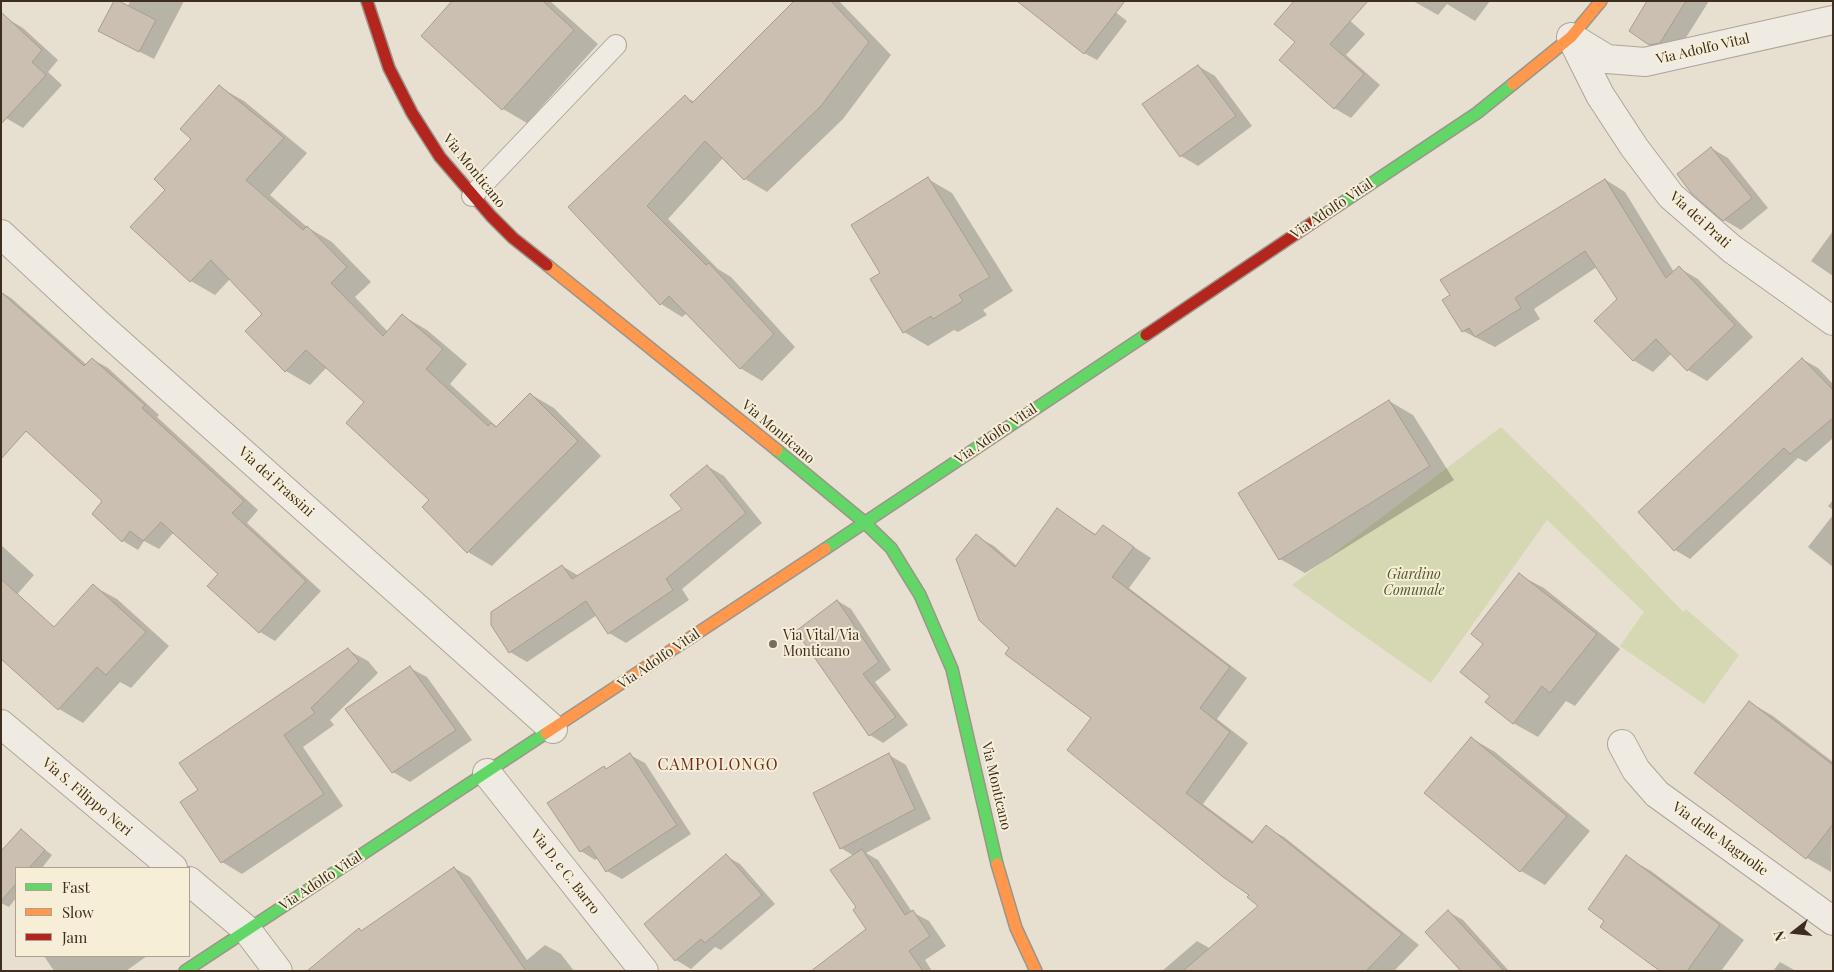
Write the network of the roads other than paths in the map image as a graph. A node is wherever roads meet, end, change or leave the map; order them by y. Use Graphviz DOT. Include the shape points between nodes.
graph roads {
  1 [pos="367,1"];
  2 [pos="1601,1"];
  3 [pos="1833,20"];
  4 [pos="1571,36"];
  5 [pos="616,45"];
  6 [pos="472,196"];
  7 [pos="1,234"];
  8 [pos="1833,321"];
  9 [pos="864,522"];
  10 [pos="1,724"];
  11 [pos="553,729"];
  12 [pos="1622,744"];
  13 [pos="487,772"];
  14 [pos="172,867"];
  15 [pos="190,883"];
  16 [pos="1833,921"];
  17 [pos="247,930"];
  18 [pos="185,971"];
  19 [pos="278,971"];
  20 [pos="644,971"];
  21 [pos="1036,971"];
  1 -- 6 [label="street, Via Monticano" via="389,68 412,113 440,157"];
  2 -- 4 [label="street"];
  3 -- 4 [label="street, Via Adolfo Vital" via="1645,62 1607,59"];
  4 -- 8 [label="street, Via dei Prati" via="1600,96 1671,196 1732,249"];
  4 -- 9 [label="street, Via Adolfo Vital" via="1477,112"];
  5 -- 6 [label="lane"];
  6 -- 9 [label="street, Via Monticano" via="514,238 680,369"];
  7 -- 11 [label="street, Via dei Frassini"];
  9 -- 11 [label="street, Via Adolfo Vital"];
  9 -- 21 [label="street, Via Monticano" via="891,548 906,571 952,668 1000,876 1016,928"];
  10 -- 14 [label="street, Via S. Filippo Neri"];
  11 -- 13 [label="street, Via Adolfo Vital"];
  12 -- 16 [label="street, Via delle Magnolie" via="1636,770 1657,794"];
  13 -- 17 [label="street, Via Adolfo Vital"];
  13 -- 20 [label="street, Via D. e C. Barro"];
  15 -- 17 [label="street"];
  17 -- 18 [label="street, Via Adolfo Vital"];
  17 -- 19 [label="street"];
}
